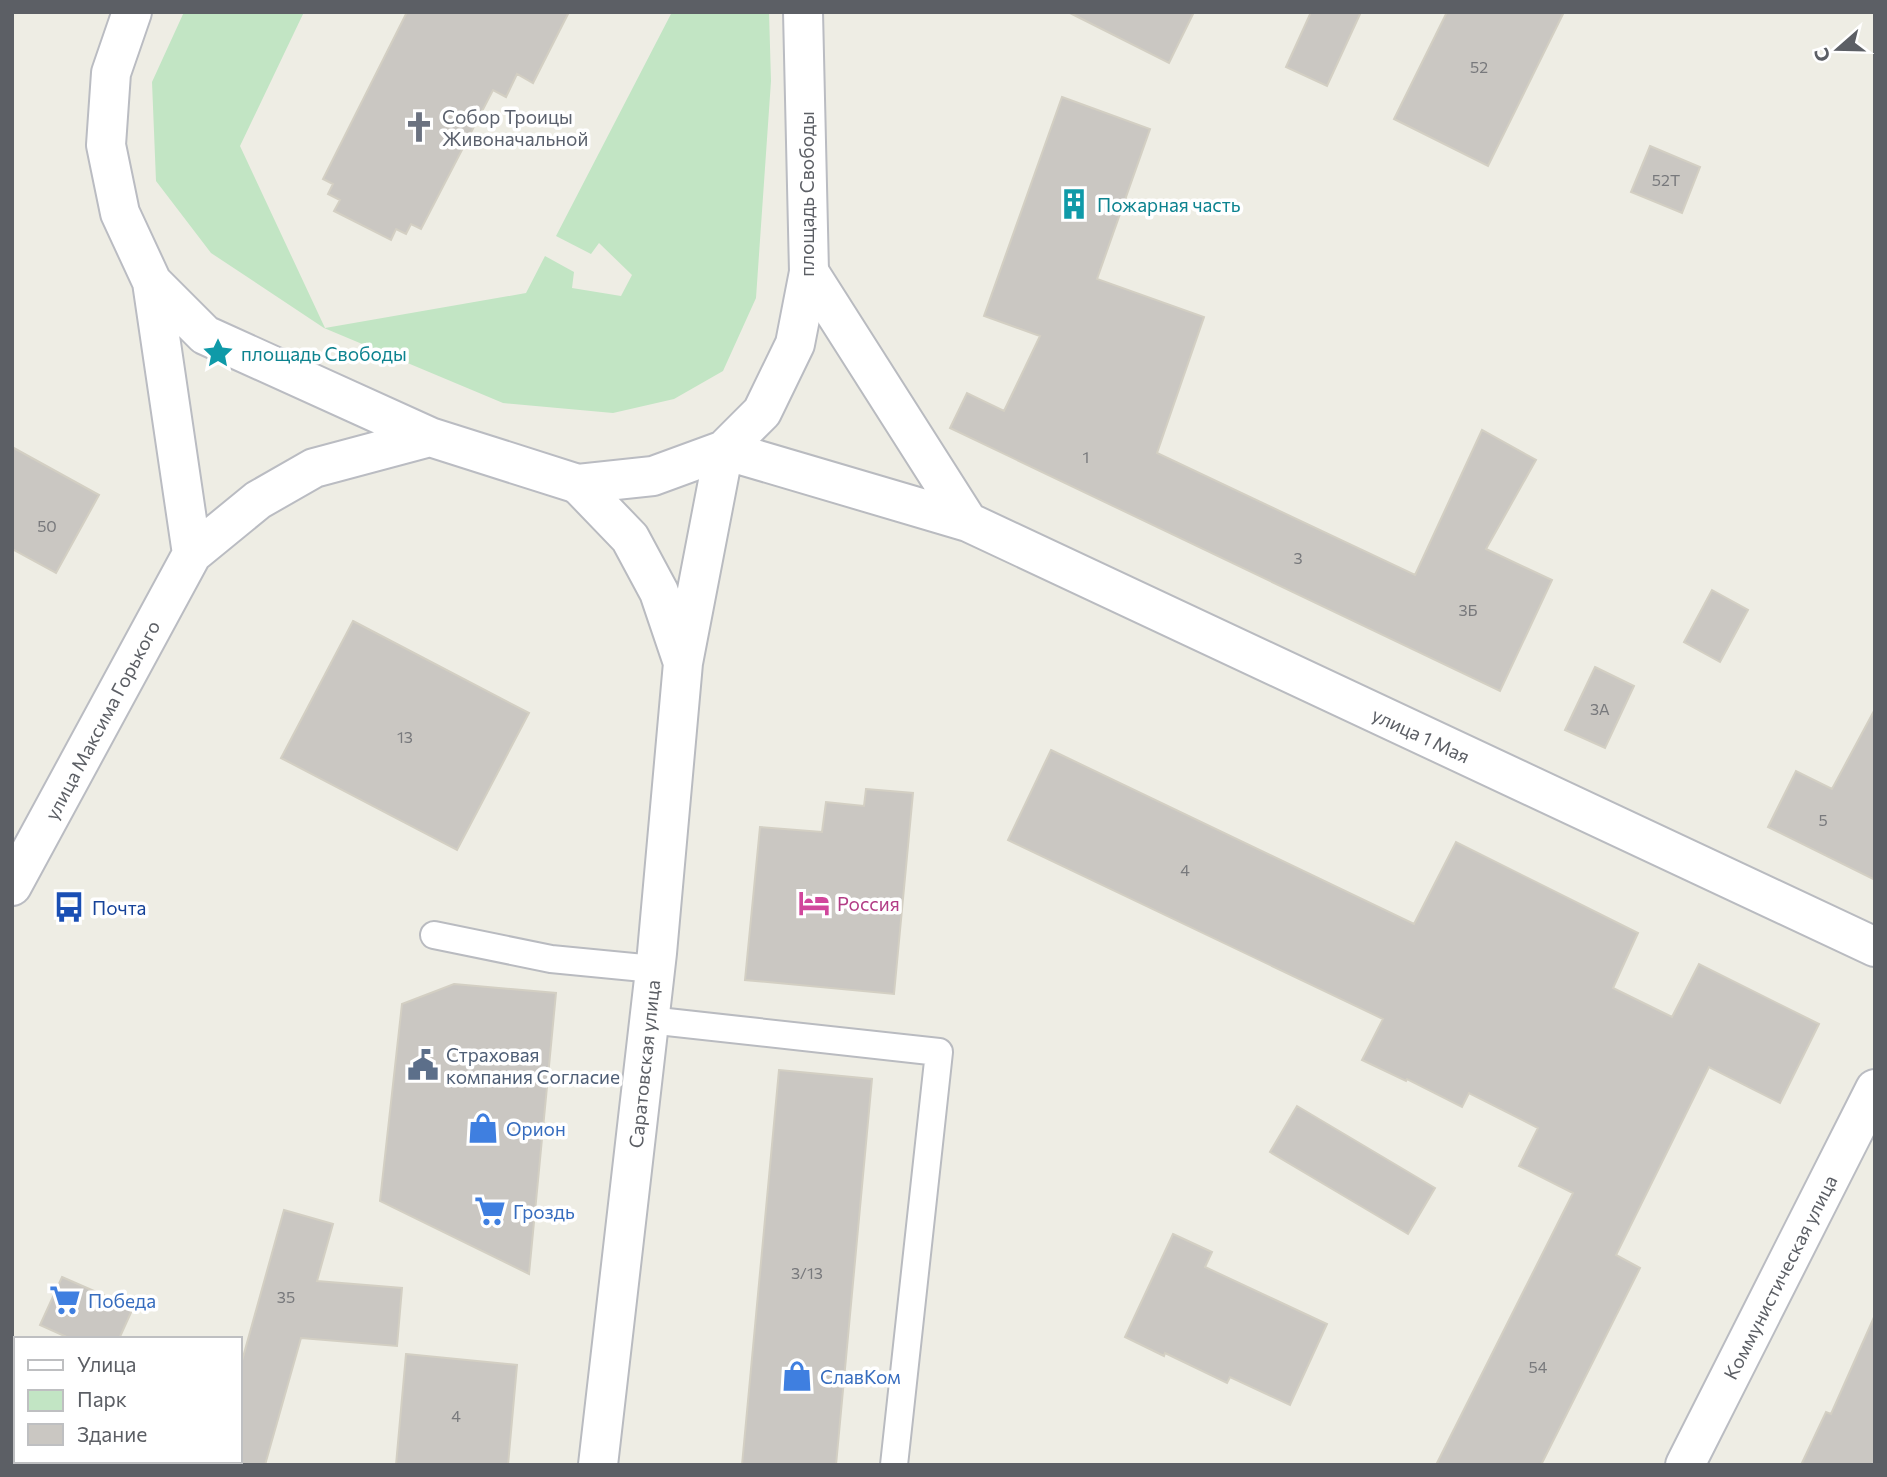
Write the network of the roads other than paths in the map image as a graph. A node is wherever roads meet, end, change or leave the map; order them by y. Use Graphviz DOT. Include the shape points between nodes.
graph roads {
  1 [pos="132,12"];
  2 [pos="803,12"];
  3 [pos="809,272"];
  4 [pos="152,282"];
  5 [pos="430,437"];
  6 [pos="724,450"];
  7 [pos="578,484"];
  8 [pos="968,522"];
  9 [pos="192,554"];
  10 [pos="683,663"];
  11 [pos="12,886"];
  12 [pos="434,935"];
  13 [pos="1875,947"];
  14 [pos="654,969"];
  15 [pos="649,1020"];
  16 [pos="1875,1089"];
  17 [pos="598,1465"];
  18 [pos="894,1465"];
  19 [pos="1685,1465"];
  1 -- 4 [label="street, площадь Свободы" via="111,73 106,145 120,213"];
  2 -- 3 [label="street, площадь Свободы"];
  3 -- 6 [label="street, площадь Свободы" via="794,344 762,412"];
  3 -- 8 [label="street"];
  4 -- 5 [label="street, площадь Свободы" via="205,335"];
  4 -- 9 [label="street"];
  5 -- 7 [label="street, площадь Свободы"];
  5 -- 9 [label="street" via="314,468 258,500"];
  6 -- 7 [label="street, площадь Свободы" via="653,475"];
  6 -- 8 [label="street, улица 1 Мая"];
  6 -- 10 [label="street, Саратовская улица"];
  7 -- 10 [label="street" via="630,538 659,592"];
  8 -- 13 [label="street, улица 1 Мая"];
  9 -- 11 [label="street, улица Максима Горького"];
  10 -- 14 [label="street, Саратовская улица"];
  12 -- 14 [label="lane" via="551,959"];
  14 -- 15 [label="street, Саратовская улица"];
  15 -- 17 [label="street, Саратовская улица"];
  15 -- 18 [label="lane" via="939,1052"];
  16 -- 19 [label="street, Коммунистическая улица"];
}
